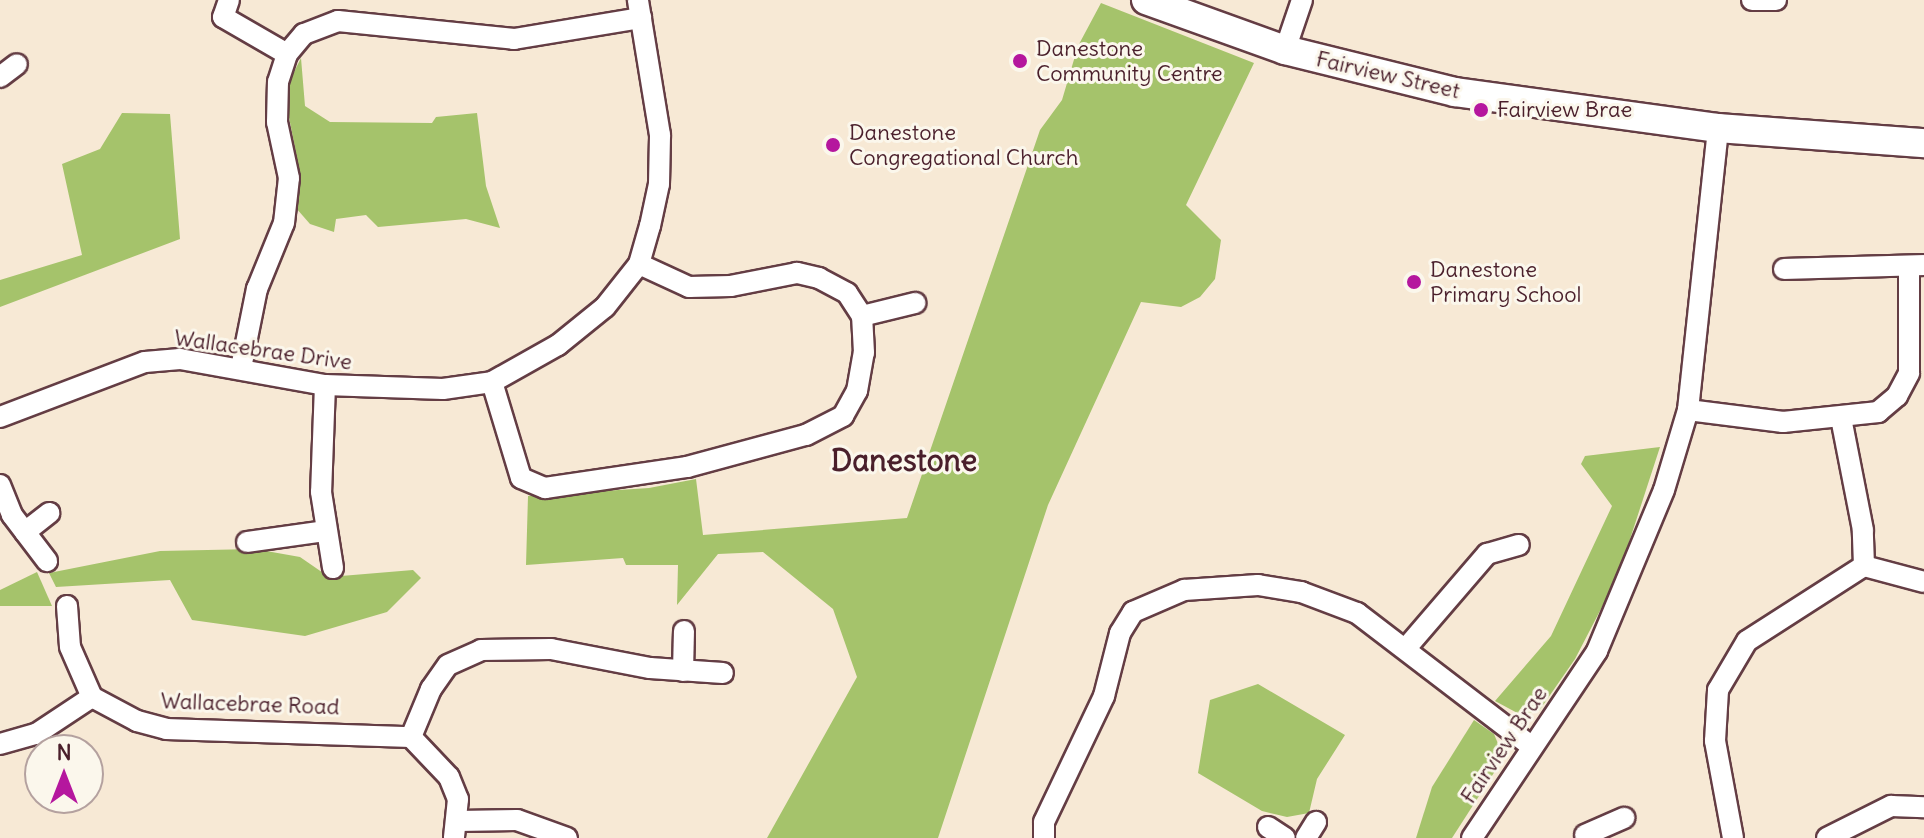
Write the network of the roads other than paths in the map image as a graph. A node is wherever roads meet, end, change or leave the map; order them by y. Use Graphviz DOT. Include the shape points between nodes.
graph roads {
  1 [pos="229,0"];
  2 [pos="1146,0"];
  3 [pos="1302,0"];
  4 [pos="1752,0"];
  5 [pos="1776,0"];
  6 [pos="640,9"];
  7 [pos="1285,50"];
  8 [pos="287,54"];
  9 [pos="17,64"];
  10 [pos="0,77"];
  11 [pos="1718,128"];
  12 [pos="1924,143"];
  13 [pos="639,264"];
  14 [pos="1917,266"];
  15 [pos="1784,269"];
  16 [pos="915,303"];
  17 [pos="862,316"];
  18 [pos="241,368"];
  19 [pos="492,382"];
  20 [pos="325,385"];
  21 [pos="1688,410"];
  22 [pos="0,417"];
  23 [pos="1841,418"];
  24 [pos="0,485"];
  25 [pos="49,513"];
  26 [pos="325,531"];
  27 [pos="25,532"];
  28 [pos="247,542"];
  29 [pos="1519,545"];
  30 [pos="47,561"];
  31 [pos="1864,566"];
  32 [pos="333,568"];
  33 [pos="1924,582"];
  34 [pos="67,606"];
  35 [pos="684,631"];
  36 [pos="1407,647"];
  37 [pos="683,671"];
  38 [pos="723,673"];
  39 [pos="92,697"];
  40 [pos="411,737"];
  41 [pos="0,744"];
  42 [pos="1532,747"];
  43 [pos="1924,807"];
  44 [pos="1613,827"];
  45 [pos="456,829"];
  46 [pos="1585,835"];
  47 [pos="567,838"];
  48 [pos="1044,838"];
  49 [pos="1472,838"];
  50 [pos="1733,838"];
  51 [pos="1827,838"];
  1 -- 8 [label="street" via="223,17"];
  2 -- 7 [label="street, Fairview Street"];
  3 -- 7 [label="street"];
  4 -- 5 [label="street"];
  6 -- 8 [label="street" via="514,39 338,21 304,34"];
  6 -- 13 [label="street, Wallacebrae Drive" via="660,135 659,184"];
  7 -- 11 [label="street, Fairview Street" via="1455,92"];
  8 -- 18 [label="street" via="275,100 289,178 284,223 257,289"];
  9 -- 10 [label="street"];
  11 -- 12 [label="street, Fairview Street"];
  11 -- 21 [label="street, Fairview Brae"];
  13 -- 17 [label="street" via="689,287 731,286 797,273 819,278 847,293"];
  13 -- 19 [label="street, Wallacebrae Drive" via="605,307 558,345"];
  14 -- 15 [label="street"];
  14 -- 23 [label="street" via="1909,373 1897,396 1878,412"];
  16 -- 17 [label="street"];
  17 -- 19 [label="street" via="864,353 857,391 843,416 806,435 687,467 545,488 521,478"];
  18 -- 20 [label="street, Wallacebrae Drive"];
  18 -- 22 [label="street, Wallacebrae Drive" via="180,359 145,362"];
  19 -- 20 [label="street, Wallacebrae Drive" via="443,389"];
  20 -- 26 [label="street"];
  21 -- 23 [label="street" via="1783,422"];
  21 -- 42 [label="street, Fairview Brae" via="1624,594 1597,651"];
  23 -- 31 [label="street" via="1863,530"];
  24 -- 27 [label="street"];
  25 -- 27 [label="street"];
  26 -- 28 [label="street"];
  26 -- 32 [label="street"];
  27 -- 30 [label="street"];
  29 -- 36 [label="street" via="1487,554"];
  31 -- 33 [label="street"];
  31 -- 50 [label="street" via="1747,641 1718,690 1715,741"];
  34 -- 39 [label="street" via="70,647"];
  35 -- 37 [label="street"];
  36 -- 42 [label="street"];
  36 -- 48 [label="street" via="1345,608 1301,592 1258,585 1184,590 1133,612 1120,633 1104,696 1044,822"];
  37 -- 38 [label="street"];
  37 -- 40 [label="street" via="551,649 481,650 448,665 431,689"];
  39 -- 40 [label="street, Wallacebrae Road" via="137,721 166,729"];
  39 -- 41 [label="street" via="36,734"];
  40 -- 45 [label="street" via="449,777"];
  42 -- 49 [label="street, Fairview Brae"];
  43 -- 51 [label="street" via="1891,806"];
  44 -- 46 [label="street"];
  45 -- 47 [label="street" via="517,820"];
}
